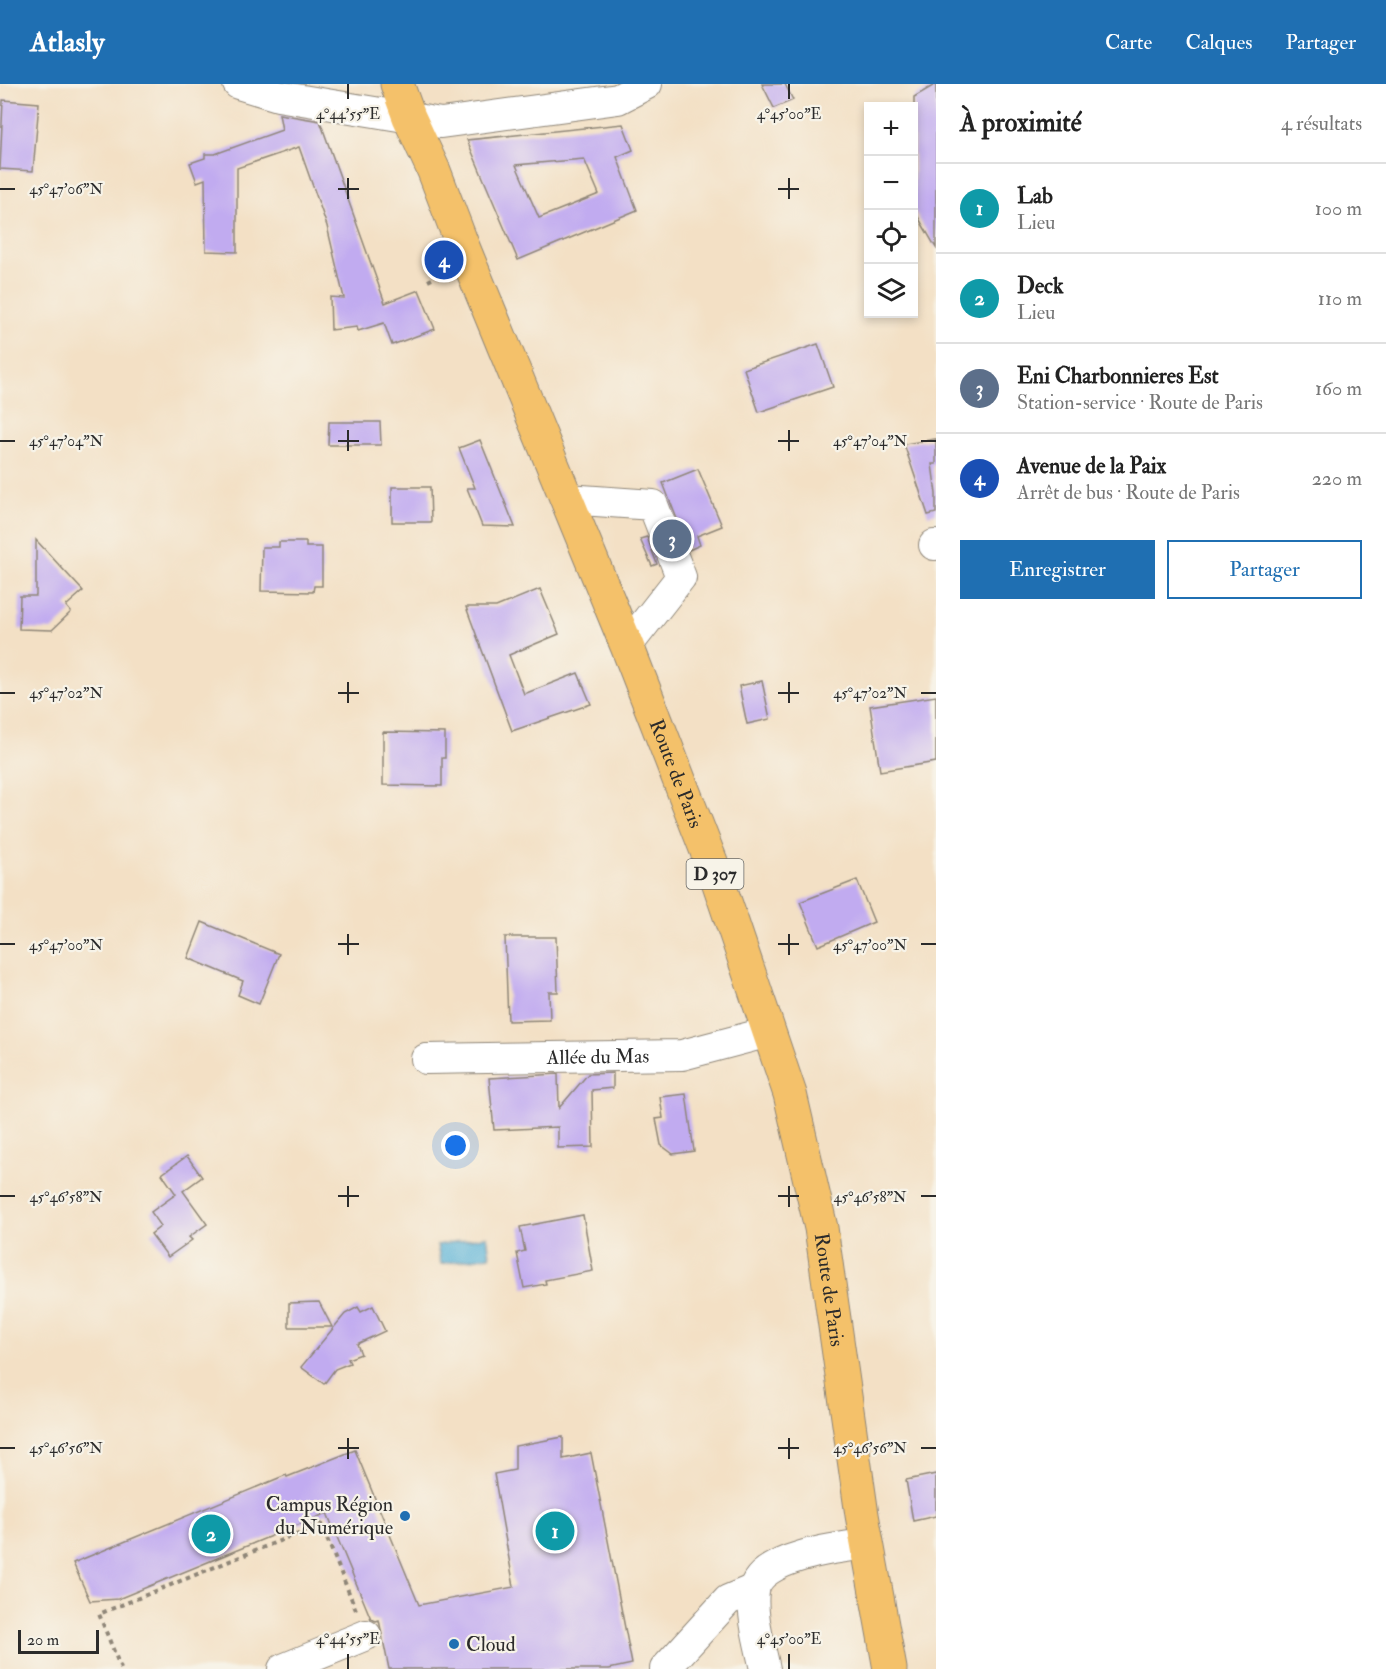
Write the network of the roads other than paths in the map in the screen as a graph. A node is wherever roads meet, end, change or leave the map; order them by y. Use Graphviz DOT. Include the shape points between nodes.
graph roads {
  1 [pos="238,84"];
  2 [pos="397,84"];
  3 [pos="647,84"];
  4 [pos="409,117"];
  5 [pos="567,500"];
  6 [pos="627,646"];
  7 [pos="769,1032"];
  8 [pos="426,1059"];
  9 [pos="867,1544"];
  10 [pos="754,1589"];
  11 [pos="366,1635"];
  12 [pos="283,1669"];
  13 [pos="665,1669"];
  14 [pos="765,1669"];
  15 [pos="890,1669"];
  1 -- 4 [label="street" via="278,96"];
  2 -- 4 [label="main road, Route de Paris / D 307"];
  3 -- 4 [label="street" via="618,99 441,123"];
  4 -- 5 [label="main road, Route de Paris / D 307"];
  5 -- 6 [label="main road, Route de Paris / D 307"];
  5 -- 6 [label="street" via="653,505 681,577"];
  6 -- 7 [label="main road, Route de Paris / D 307" via="715,872"];
  7 -- 8 [label="street, Allée du Mas" via="682,1055"];
  7 -- 9 [label="main road, Route de Paris / D 307" via="790,1094 822,1228"];
  9 -- 10 [label="street" via="817,1551 782,1563 762,1575"];
  9 -- 15 [label="main road, Route de Paris / D 307"];
  10 -- 13 [label="street" via="728,1600"];
  10 -- 14 [label="street"];
  11 -- 12 [label="street"];
}
